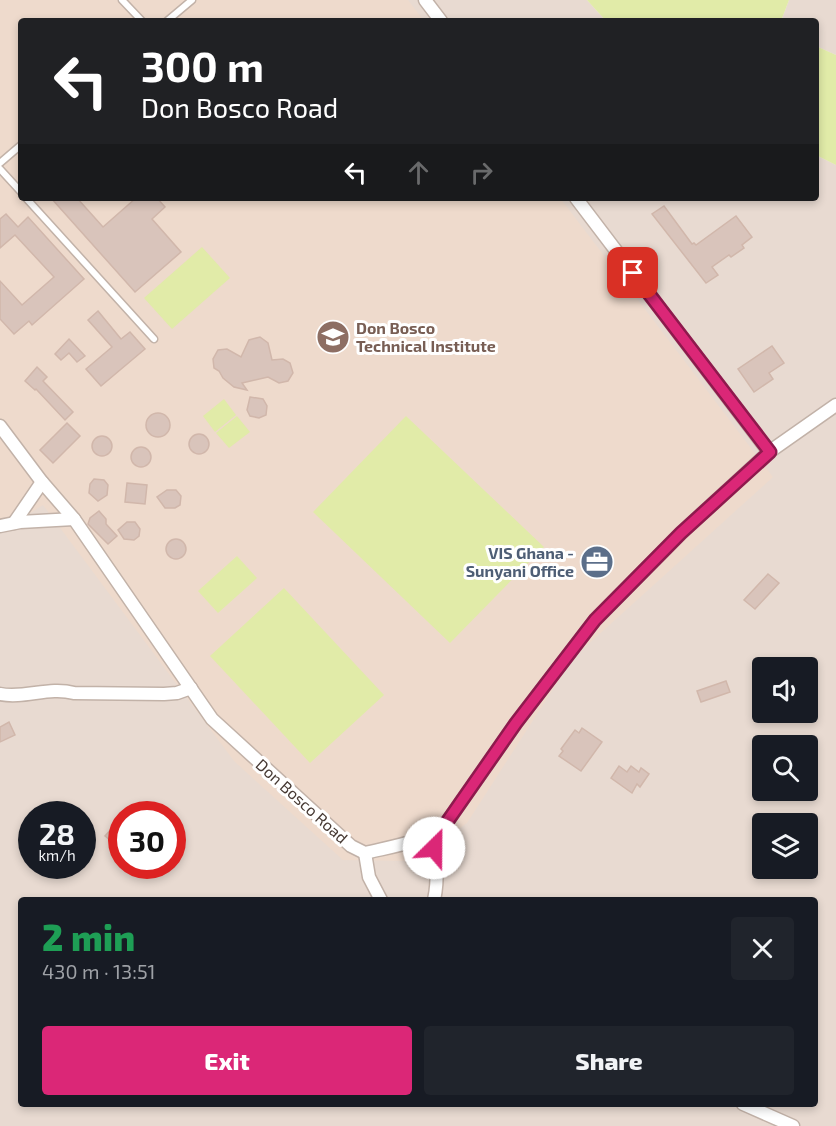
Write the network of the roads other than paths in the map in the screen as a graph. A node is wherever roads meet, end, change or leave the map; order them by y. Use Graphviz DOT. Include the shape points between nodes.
graph roads {
  1 [pos="122,0"];
  2 [pos="192,0"];
  3 [pos="425,0"];
  4 [pos="139,18"];
  5 [pos="171,18"];
  6 [pos="439,18"];
  7 [pos="18,148"];
  8 [pos="0,163"];
  9 [pos="0,169"];
  10 [pos="18,189"];
  11 [pos="29,201"];
  12 [pos="578,201"];
  13 [pos="154,339"];
  14 [pos="836,405"];
  15 [pos="0,426"];
  16 [pos="770,452"];
  17 [pos="42,482"];
  18 [pos="74,519"];
  19 [pos="14,523"];
  20 [pos="0,526"];
  21 [pos="191,688"];
  22 [pos="0,694"];
  23 [pos="432,834"];
  24 [pos="365,853"];
  25 [pos="379,897"];
  26 [pos="434,897"];
  27 [pos="749,1107"];
  28 [pos="793,1126"];
  1 -- 4 [label="lane"];
  2 -- 5 [label="lane"];
  3 -- 6 [label="street"];
  7 -- 8 [label="lane"];
  9 -- 10 [label="lane"];
  11 -- 13 [label="lane"];
  12 -- 16 [label="street"];
  14 -- 16 [label="street, Don Bosco Road"];
  15 -- 17 [label="street, Don Bosco Road"];
  16 -- 23 [label="street, Don Bosco Road" via="681,533 595,620 447,822"];
  17 -- 18 [label="street, Don Bosco Road"];
  17 -- 19 [label="street"];
  18 -- 19 [label="street"];
  18 -- 21 [label="street, Don Bosco Road"];
  19 -- 20 [label="street"];
  21 -- 22 [label="street" via="164,694 64,690"];
  21 -- 24 [label="street, Don Bosco Road" via="212,719 351,846"];
  23 -- 24 [label="street, Don Bosco Road"];
  23 -- 26 [label="street" via="437,862"];
  24 -- 25 [label="street" via="369,877"];
  27 -- 28 [label="street"];
}
